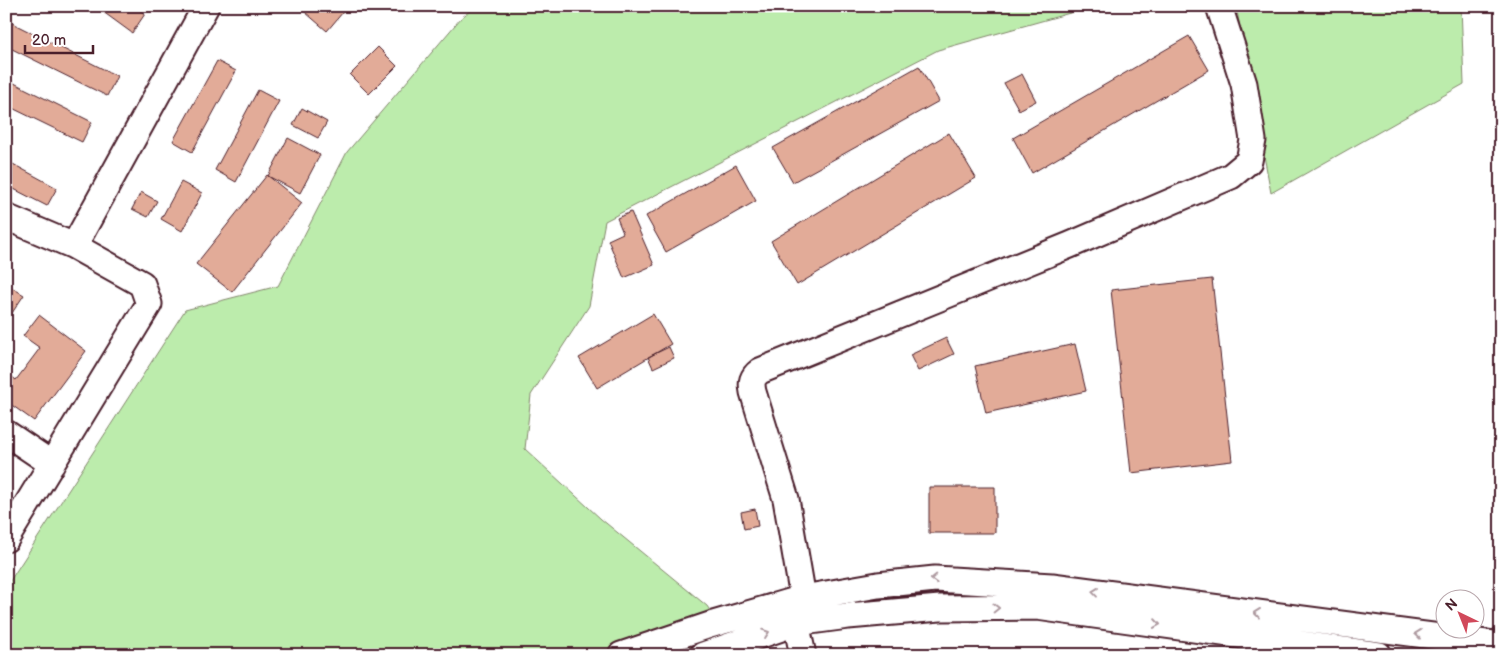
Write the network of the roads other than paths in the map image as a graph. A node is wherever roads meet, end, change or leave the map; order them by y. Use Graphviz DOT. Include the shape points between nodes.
graph roads {
  1 [pos="206,6"];
  2 [pos="1219,6"];
  3 [pos="6,217"];
  4 [pos="74,246"];
  5 [pos="6,433"];
  6 [pos="52,464"];
  7 [pos="6,539"];
  8 [pos="804,598"];
  9 [pos="796,623"];
  10 [pos="1501,645"];
  11 [pos="621,655"];
  12 [pos="703,655"];
  13 [pos="803,655"];
  14 [pos="1379,655"];
  1 -- 4 [label="lane"];
  2 -- 8 [label="lane" via="1244,84 1253,140 1249,161 1231,176 754,376 751,383 753,392 786,499"];
  3 -- 4 [label="lane"];
  4 -- 6 [label="lane" via="142,284 149,304"];
  5 -- 6 [label="lane"];
  6 -- 7 [label="lane"];
  8 -- 9 [label="lane"];
  10 -- 8 [label="lane, one-way" via="1052,586 935,579"];
  8 -- 11 [label="lane"];
  12 -- 9 [label="lane, one-way"];
  9 -- 13 [label="lane"];
  9 -- 14 [label="lane, one-way" via="940,608 1037,607"];
}
